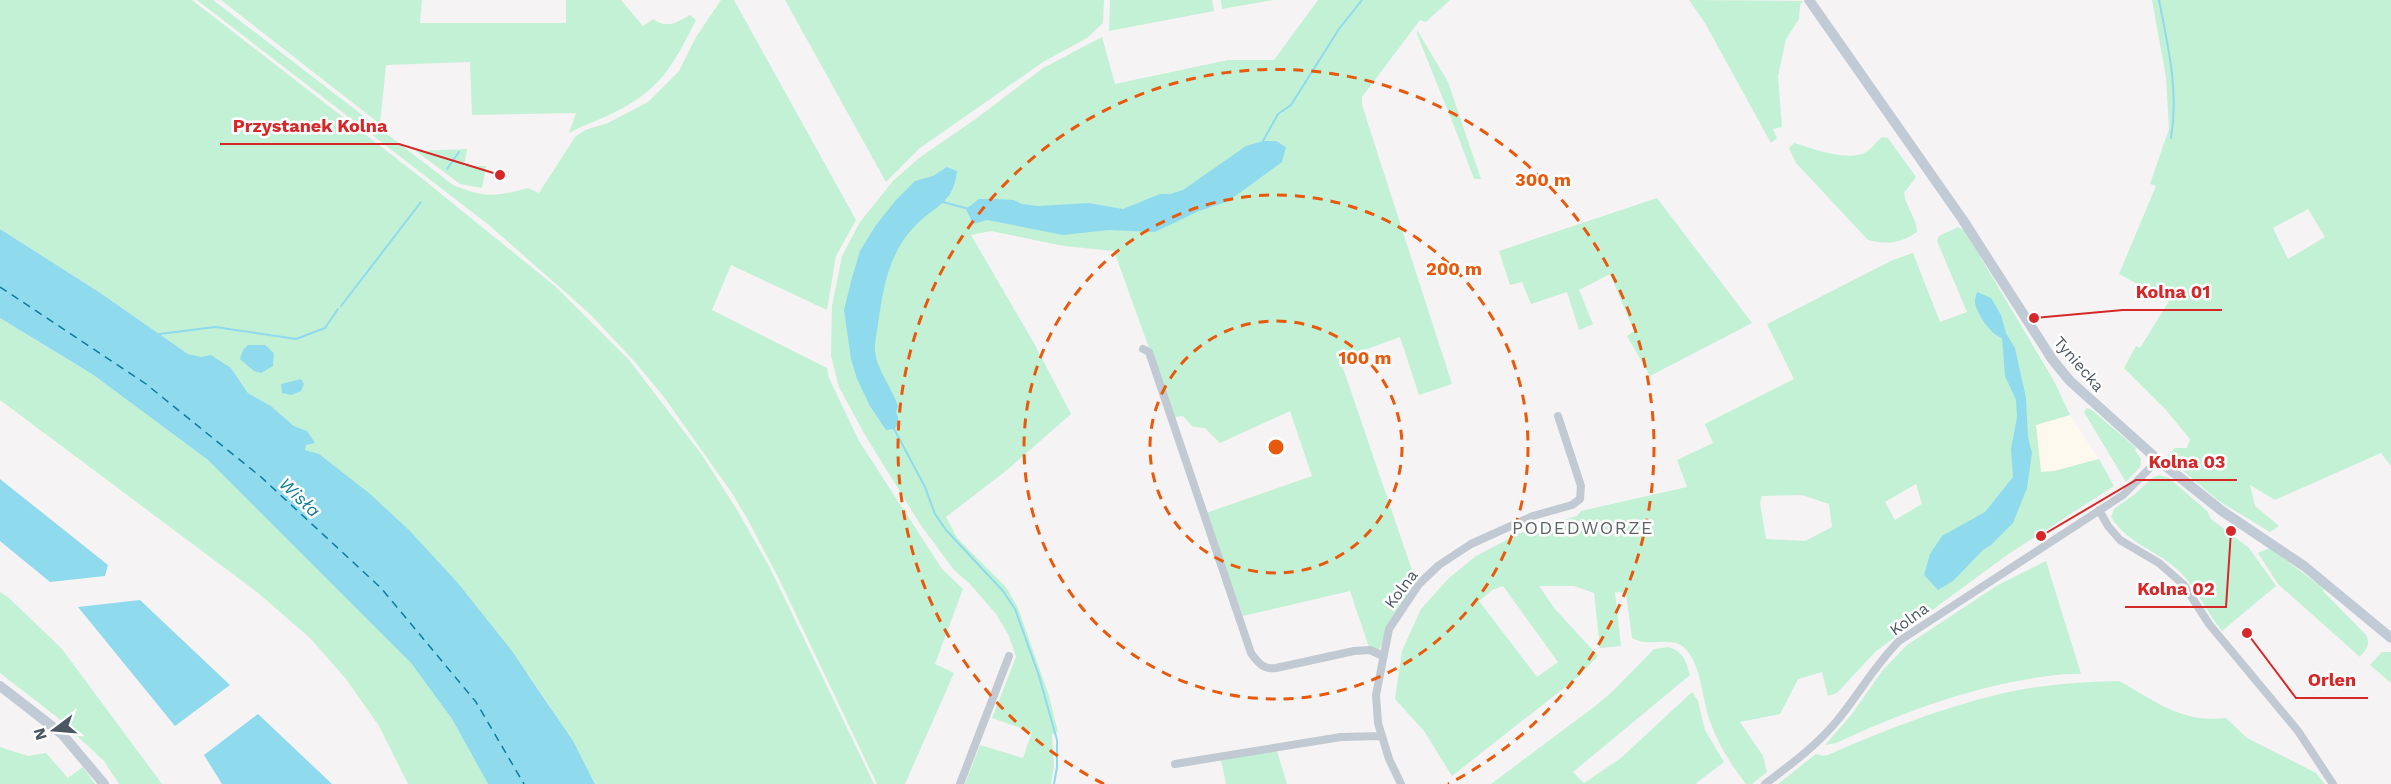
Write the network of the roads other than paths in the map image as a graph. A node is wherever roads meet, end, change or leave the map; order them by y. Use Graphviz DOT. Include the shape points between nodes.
graph roads {
  1 [pos="1809,0"];
  2 [pos="1143,349"];
  3 [pos="1558,416"];
  4 [pos="2158,460"];
  5 [pos="2099,510"];
  6 [pos="2391,638"];
  7 [pos="1009,656"];
  8 [pos="1383,656"];
  9 [pos="0,686"];
  10 [pos="1382,736"];
  11 [pos="1175,764"];
  12 [pos="104,784"];
  13 [pos="960,784"];
  14 [pos="1401,784"];
  15 [pos="1765,784"];
  16 [pos="2334,784"];
  1 -- 4 [label="street, Tyniecka" via="1963,220 2052,359 2085,396"];
  2 -- 8 [label="street" via="1149,352 1258,664 1270,669 1354,651 1370,650"];
  3 -- 8 [label="street, Kolna" via="1581,486 1580,499 1471,543 1438,565 1419,584 1389,629"];
  4 -- 5 [label="street, Kolna" via="2130,489"];
  4 -- 6 [label="street, Tyniecka" via="2222,511 2296,560"];
  5 -- 15 [label="street, Kolna" via="1899,641 1880,660 1834,725"];
  5 -- 16 [label="street" via="2120,540 2159,563 2184,585 2209,624 2298,730"];
  7 -- 13 [label="street"];
  8 -- 10 [label="street, Kolna" via="1376,695"];
  9 -- 12 [label="street" via="62,734"];
  10 -- 11 [label="street" via="1341,738"];
  10 -- 14 [label="street, Kolna"];
}
